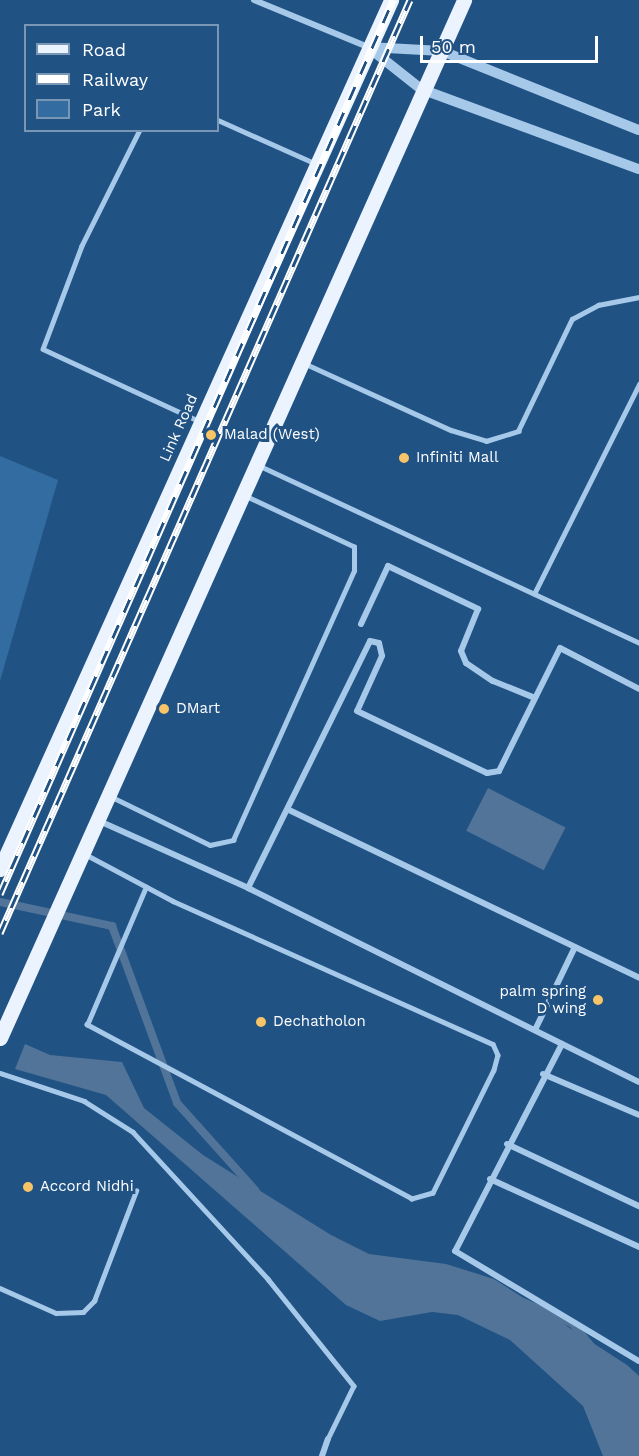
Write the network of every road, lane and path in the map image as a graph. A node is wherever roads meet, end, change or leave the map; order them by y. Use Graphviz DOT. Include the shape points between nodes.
graph roads {
  1 [pos="254,0"];
  2 [pos="391,0"];
  3 [pos="464,0"];
  4 [pos="368,47"];
  5 [pos="442,51"];
  6 [pos="422,89"];
  7 [pos="219,120"];
  8 [pos="639,130"];
  9 [pos="139,132"];
  10 [pos="316,164"];
  11 [pos="639,169"];
  12 [pos="639,297"];
  13 [pos="303,363"];
  14 [pos="639,384"];
  15 [pos="201,422"];
  16 [pos="256,464"];
  17 [pos="242,494"];
  18 [pos="534,594"];
  19 [pos="361,624"];
  20 [pos="639,643"];
  21 [pos="639,689"];
  22 [pos="535,698"];
  23 [pos="105,793"];
  24 [pos="289,810"];
  25 [pos="94,819"];
  26 [pos="78,858"];
  27 [pos="0,869"];
  28 [pos="146,887"];
  29 [pos="248,888"];
  30 [pos="575,947"];
  31 [pos="639,978"];
  32 [pos="535,1030"];
  33 [pos="0,1038"];
  34 [pos="562,1044"];
  35 [pos="0,1073"];
  36 [pos="543,1074"];
  37 [pos="639,1082"];
  38 [pos="639,1114"];
  39 [pos="507,1144"];
  40 [pos="490,1179"];
  41 [pos="136,1191"];
  42 [pos="639,1206"];
  43 [pos="639,1247"];
  44 [pos="0,1288"];
  45 [pos="639,1361"];
  46 [pos="328,1439"];
  47 [pos="322,1456"];
  1 -- 4 [label="street"];
  2 -- 4 [label="main road, Link Road"];
  3 -- 5 [label="main road"];
  4 -- 5 [label="street"];
  4 -- 6 [label="street"];
  4 -- 10 [label="main road, Link Road"];
  5 -- 6 [label="main road"];
  5 -- 8 [label="street"];
  6 -- 11 [label="street"];
  6 -- 13 [label="main road"];
  7 -- 10 [label="lane"];
  9 -- 15 [label="lane" via="82,246 43,349"];
  10 -- 15 [label="main road, Link Road"];
  12 -- 13 [label="lane" via="598,305 572,319 518,431 486,441 451,430"];
  13 -- 16 [label="main road"];
  14 -- 18 [label="lane"];
  15 -- 27 [label="main road, Link Road"];
  16 -- 17 [label="main road"];
  16 -- 18 [label="lane"];
  17 -- 23 [label="main road"];
  17 -- 23 [label="lane" via="354,547 358,560 233,840 210,845"];
  18 -- 20 [label="lane"];
  19 -- 22 [label="street" via="388,566 478,609 461,651 466,663 493,681"];
  21 -- 22 [label="street" via="560,648"];
  22 -- 24 [label="street" via="499,771 487,773 357,711 382,656 379,642 370,641"];
  23 -- 25 [label="main road"];
  24 -- 29 [label="street"];
  24 -- 30 [label="street"];
  25 -- 26 [label="main road"];
  25 -- 29 [label="street"];
  26 -- 28 [label="lane"];
  26 -- 33 [label="main road"];
  28 -- 28 [label="lane" via="87,1025 412,1199 424,1199 433,1193 498,1055 493,1044"];
  29 -- 32 [label="street"];
  30 -- 31 [label="street"];
  30 -- 32 [label="street"];
  32 -- 34 [label="street"];
  34 -- 36 [label="street"];
  34 -- 37 [label="street"];
  35 -- 46 [label="lane" via="84,1101 133,1132 268,1279 354,1386"];
  36 -- 38 [label="street"];
  36 -- 39 [label="street"];
  39 -- 40 [label="street"];
  39 -- 42 [label="street"];
  40 -- 43 [label="street"];
  40 -- 45 [label="street" via="455,1251"];
  41 -- 44 [label="lane" via="94,1302 83,1312 56,1313"];
  46 -- 47 [label="street"];
}
